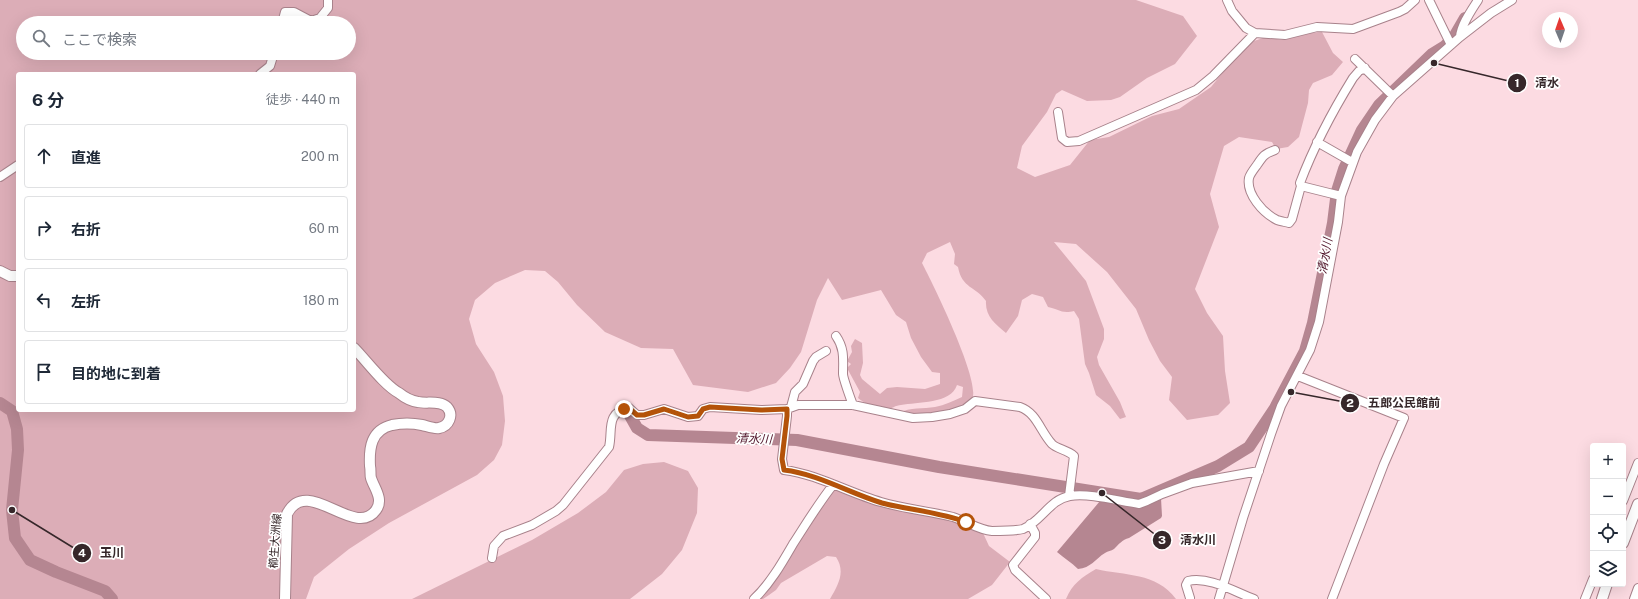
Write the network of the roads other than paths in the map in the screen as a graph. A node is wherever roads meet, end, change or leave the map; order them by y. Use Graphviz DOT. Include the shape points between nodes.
graph roads {
  1 [pos="328,0"];
  2 [pos="1227,0"];
  3 [pos="1415,0"];
  4 [pos="1429,0"];
  5 [pos="1478,0"];
  6 [pos="1512,0"];
  7 [pos="284,16"];
  8 [pos="302,16"];
  9 [pos="322,16"];
  10 [pos="1254,33"];
  11 [pos="1460,38"];
  12 [pos="1451,45"];
  13 [pos="1355,58"];
  14 [pos="272,60"];
  15 [pos="1365,68"];
  16 [pos="262,72"];
  17 [pos="1392,96"];
  18 [pos="1058,112"];
  19 [pos="1317,142"];
  20 [pos="1275,150"];
  21 [pos="1352,162"];
  22 [pos="16,167"];
  23 [pos="0,177"];
  24 [pos="1301,186"];
  25 [pos="1341,196"];
  26 [pos="0,271"];
  27 [pos="16,276"];
  28 [pos="836,336"];
  29 [pos="356,350"];
  30 [pos="826,351"];
  31 [pos="1298,376"];
  32 [pos="853,405"];
  33 [pos="789,408"];
  34 [pos="1638,462"];
  35 [pos="1259,471"];
  36 [pos="833,485"];
  37 [pos="1626,493"];
  38 [pos="1069,496"];
  39 [pos="1638,504"];
  40 [pos="1030,524"];
  41 [pos="1626,536"];
  42 [pos="492,558"];
  43 [pos="1590,586"];
  44 [pos="1223,587"];
  45 [pos="1606,587"];
  46 [pos="1638,588"];
  47 [pos="1190,598"];
  48 [pos="285,599"];
  49 [pos="754,599"];
  50 [pos="1046,599"];
  51 [pos="1219,599"];
  52 [pos="1254,599"];
  53 [pos="1332,599"];
  54 [pos="1585,599"];
  55 [pos="1602,599"];
  56 [pos="1634,599"];
  1 -- 9 [label="street" via="328,8"];
  2 -- 10 [label="street" via="1232,11 1246,28"];
  3 -- 10 [label="street" via="1399,12 1353,29 1317,27 1285,36"];
  4 -- 12 [label="street"];
  5 -- 11 [label="street" via="1470,12"];
  6 -- 11 [label="street"];
  7 -- 8 [label="street" via="285,12 294,12"];
  10 -- 18 [label="street" via="1196,90 1079,141 1067,142 1062,138"];
  11 -- 12 [label="street"];
  12 -- 17 [label="street"];
  13 -- 15 [label="street"];
  14 -- 16 [label="street" via="270,66"];
  15 -- 17 [label="street"];
  15 -- 19 [label="street" via="1353,78"];
  17 -- 21 [label="street" via="1365,136"];
  19 -- 21 [label="street"];
  19 -- 24 [label="street" via="1309,157"];
  20 -- 24 [label="street" via="1266,153 1249,178 1249,189 1254,200 1269,215 1288,223 1292,219"];
  21 -- 25 [label="street"];
  22 -- 23 [label="street"];
  24 -- 25 [label="street"];
  25 -- 31 [label="street" via="1319,322"];
  26 -- 27 [label="main road"];
  28 -- 32 [label="street" via="844,357 843,375"];
  29 -- 48 [label="main road, 櫛生大洲線" via="397,393 416,402 440,403 447,407 450,420 446,426 438,429 400,423 385,426 376,434 370,450 371,478 379,502 376,510 368,516 358,518 346,515 312,500 305,500 290,508 287,514"];
  30 -- 33 [label="street" via="813,361"];
  31 -- 35 [label="street" via="1281,406"];
  31 -- 53 [label="street" via="1404,418"];
  32 -- 33 [label="street" via="798,405"];
  32 -- 38 [label="street" via="913,418 950,414 965,409 975,401 1026,409 1052,444 1074,456"];
  33 -- 36 [label="street" via="782,459 784,470"];
  33 -- 42 [label="street" via="761,410 710,407 703,409 698,416 688,417 664,409 644,415 637,415 629,408 624,409 610,423 609,447 563,505 532,525 503,536 494,546"];
  34 -- 37 [label="street"];
  35 -- 38 [label="street" via="1192,483 1139,504"];
  35 -- 44 [label="street"];
  36 -- 40 [label="street" via="883,503 955,518 984,530 1022,529"];
  36 -- 49 [label="street" via="820,501 781,564"];
  38 -- 40 [label="street" via="1052,505"];
  39 -- 41 [label="main road"];
  40 -- 50 [label="street" via="1036,533 1035,537 1013,564 1015,570"];
  43 -- 54 [label="street"];
  44 -- 47 [label="street" via="1202,581 1188,581 1186,585"];
  44 -- 51 [label="street"];
  44 -- 52 [label="street"];
  45 -- 55 [label="main road"];
  46 -- 56 [label="street"];
}
